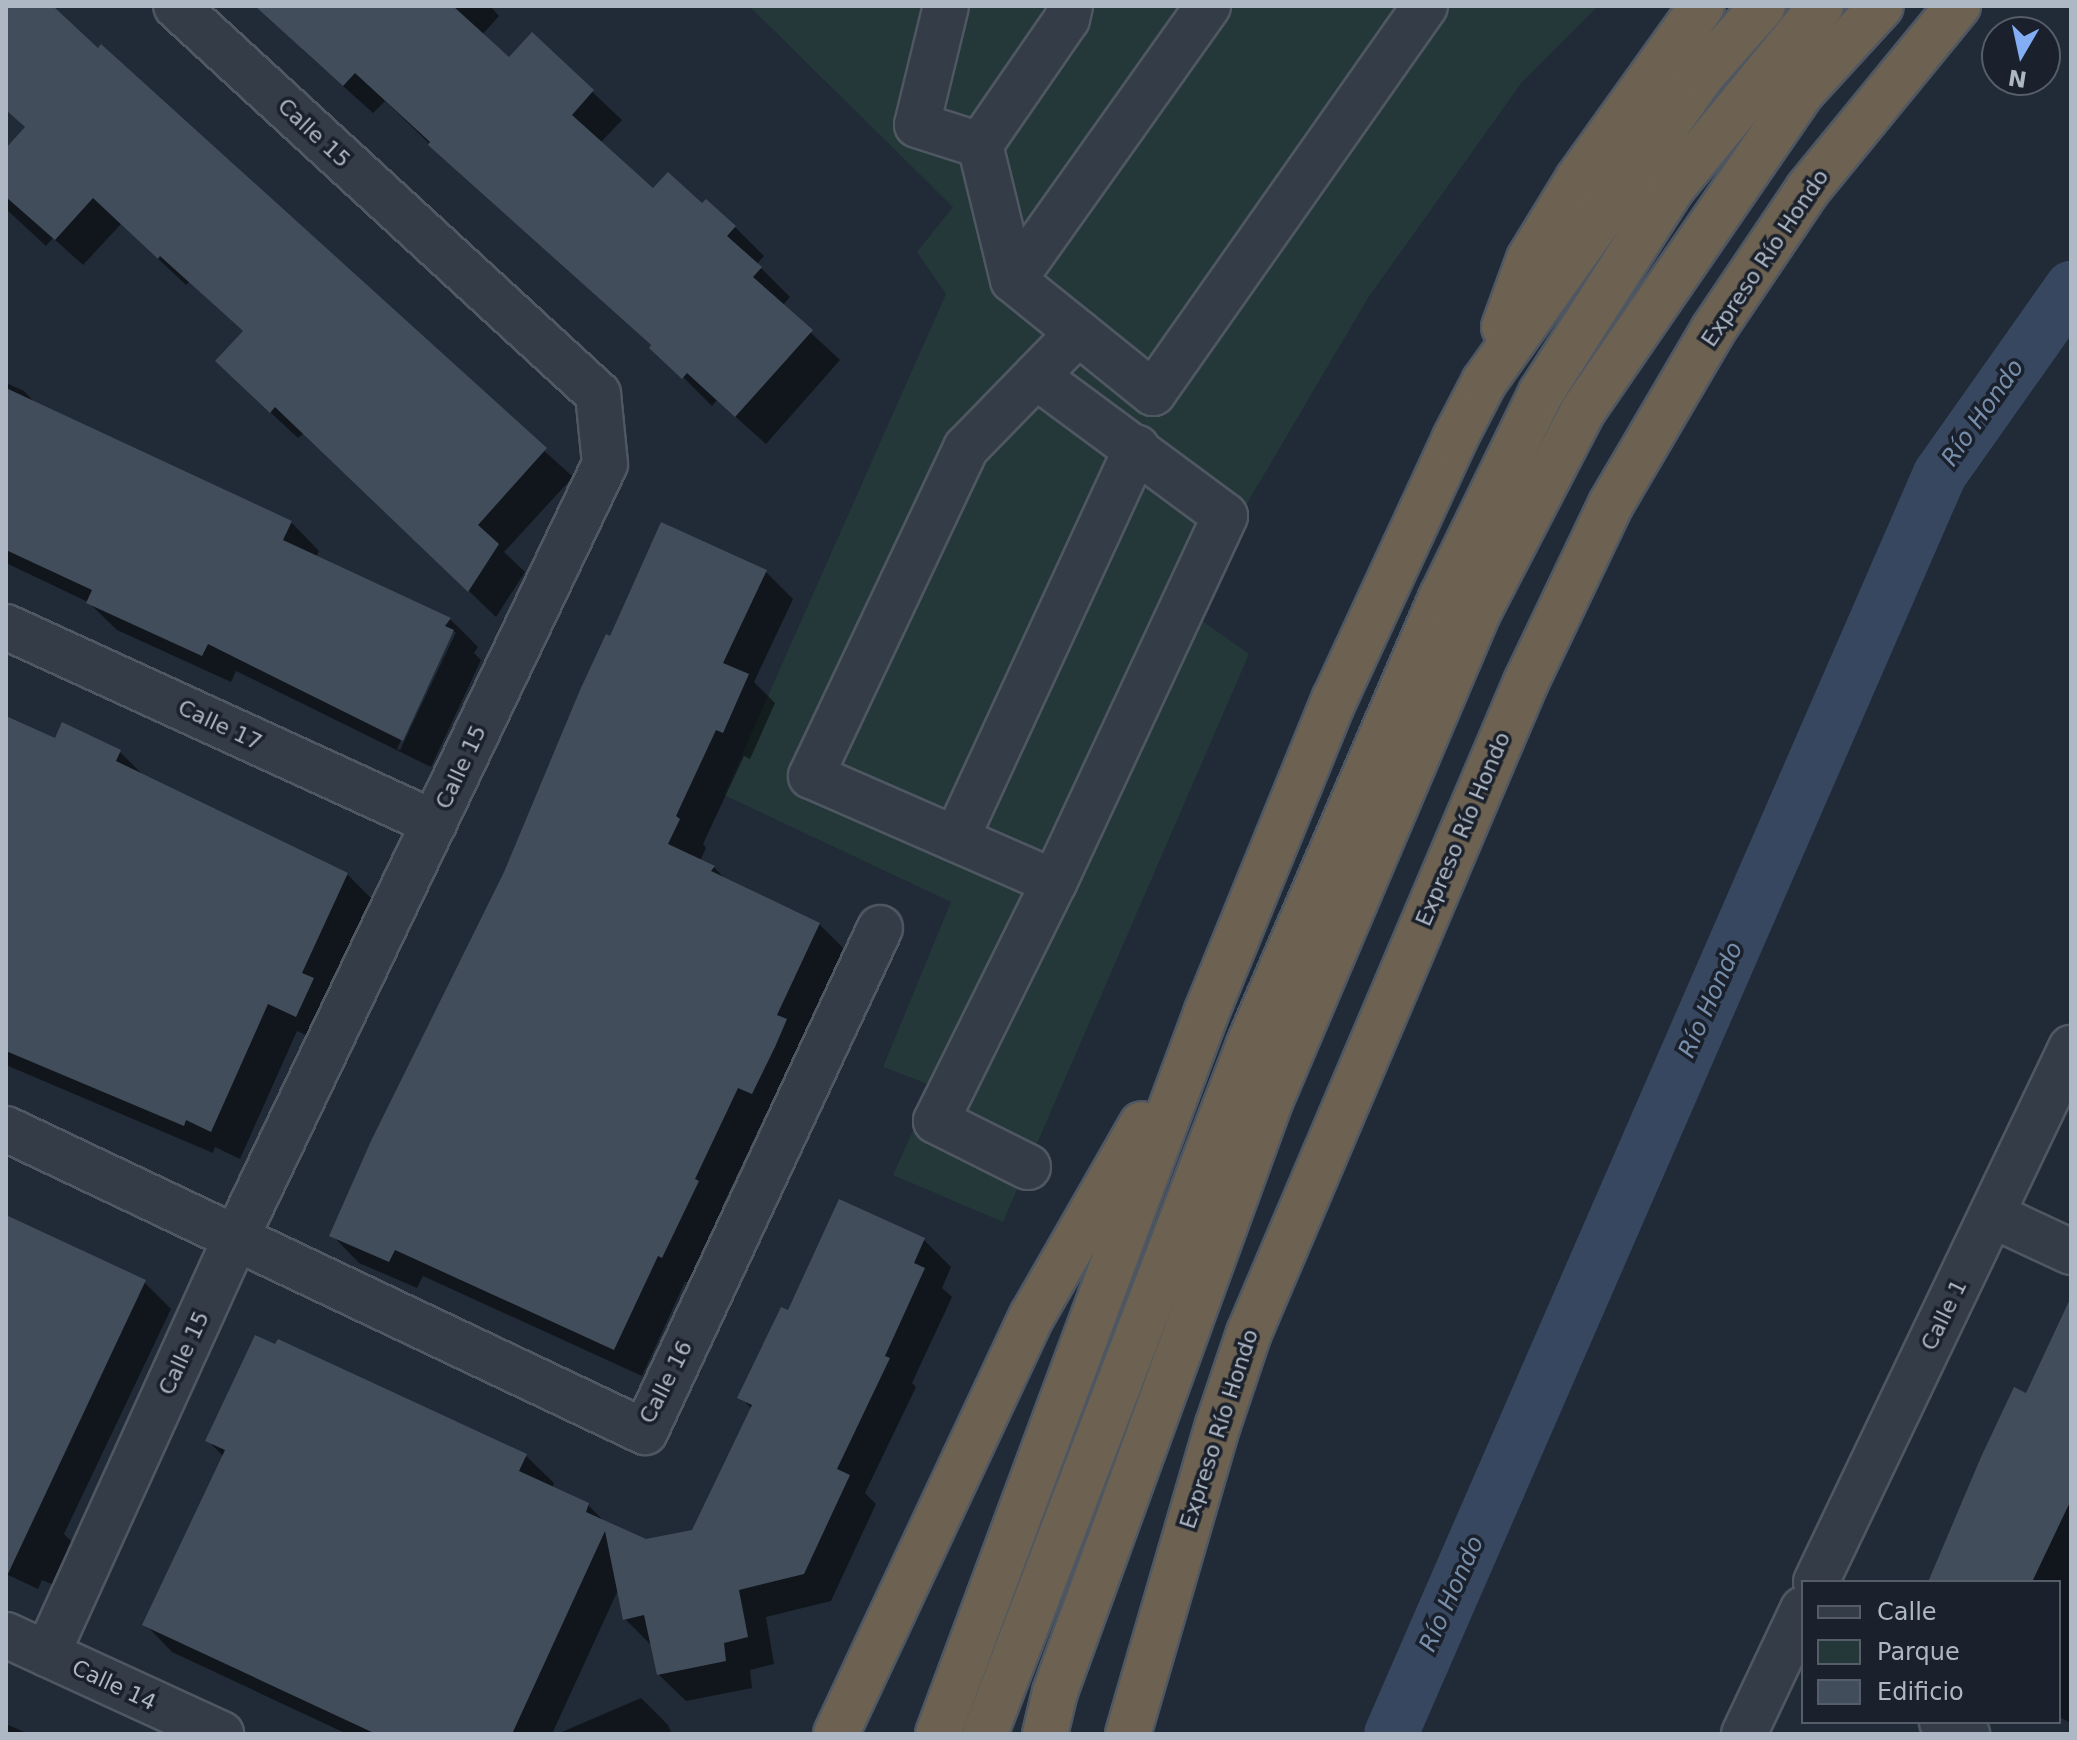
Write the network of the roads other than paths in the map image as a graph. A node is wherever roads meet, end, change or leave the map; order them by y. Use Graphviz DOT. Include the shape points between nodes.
graph roads {
  1 [pos="176,6"];
  2 [pos="946,6"];
  3 [pos="1070,6"];
  4 [pos="1208,6"];
  5 [pos="1425,6"];
  6 [pos="1702,6"];
  7 [pos="1763,6"];
  8 [pos="1821,6"];
  9 [pos="1881,6"];
  10 [pos="1958,6"];
  11 [pos="980,145"];
  12 [pos="1013,280"];
  13 [pos="1078,333"];
  14 [pos="1036,376"];
  15 [pos="1484,382"];
  16 [pos="1137,448"];
  17 [pos="6,627"];
  18 [pos="434,823"];
  19 [pos="956,839"];
  20 [pos="1054,882"];
  21 [pos="880,928"];
  22 [pos="1207,1011"];
  23 [pos="2071,1048"];
  24 [pos="6,1129"];
  25 [pos="1028,1167"];
  26 [pos="1992,1215"];
  27 [pos="236,1238"];
  28 [pos="2071,1252"];
  29 [pos="1817,1580"];
  30 [pos="1801,1619"];
  31 [pos="6,1635"];
  32 [pos="1794,1652"];
  33 [pos="47,1654"];
  34 [pos="1946,1724"];
  35 [pos="221,1734"];
  36 [pos="836,1734"];
  37 [pos="938,1734"];
  38 [pos="985,1734"];
  39 [pos="1045,1734"];
  40 [pos="1128,1734"];
  41 [pos="1744,1734"];
  42 [pos="1967,1734"];
  1 -- 18 [label="street, Calle 15" via="598,394 605,464"];
  2 -- 11 [label="street" via="917,125"];
  3 -- 11 [label="street" via="1067,19"];
  4 -- 12 [label="street"];
  5 -- 13 [label="street" via="1153,393"];
  6 -- 15 [label="highway" via="1578,179 1529,259"];
  7 -- 15 [label="highway" via="1704,73"];
  8 -- 38 [label="highway" via="1672,188 1541,393 1441,598 1249,1044"];
  9 -- 39 [label="highway" via="1803,91 1582,412 1478,613 1270,1102 1055,1692"];
  10 -- 40 [label="highway, Expreso Río Hondo" via="1808,189 1713,330 1604,518 1526,682 1249,1333"];
  11 -- 12 [label="street"];
  12 -- 13 [label="street"];
  13 -- 14 [label="street"];
  14 -- 16 [label="street"];
  14 -- 19 [label="street" via="966,448 811,776"];
  15 -- 22 [label="highway" via="1335,698"];
  16 -- 19 [label="street"];
  16 -- 20 [label="street" via="1225,516"];
  17 -- 18 [label="street, Calle 17"];
  18 -- 27 [label="street, Calle 15"];
  19 -- 20 [label="street"];
  20 -- 25 [label="street" via="936,1121"];
  21 -- 27 [label="street, Calle 16" via="645,1432"];
  22 -- 36 [label="highway" via="1032,1316"];
  22 -- 37 [label="highway"];
  23 -- 26 [label="street, Calle 1"];
  24 -- 27 [label="street"];
  26 -- 28 [label="street"];
  26 -- 29 [label="street, Calle 1"];
  27 -- 33 [label="street, Calle 15"];
  30 -- 32 [label="street"];
  31 -- 33 [label="street, Calle 14"];
  32 -- 41 [label="street"];
  33 -- 35 [label="street, Calle 14"];
  34 -- 42 [label="street"];
}
